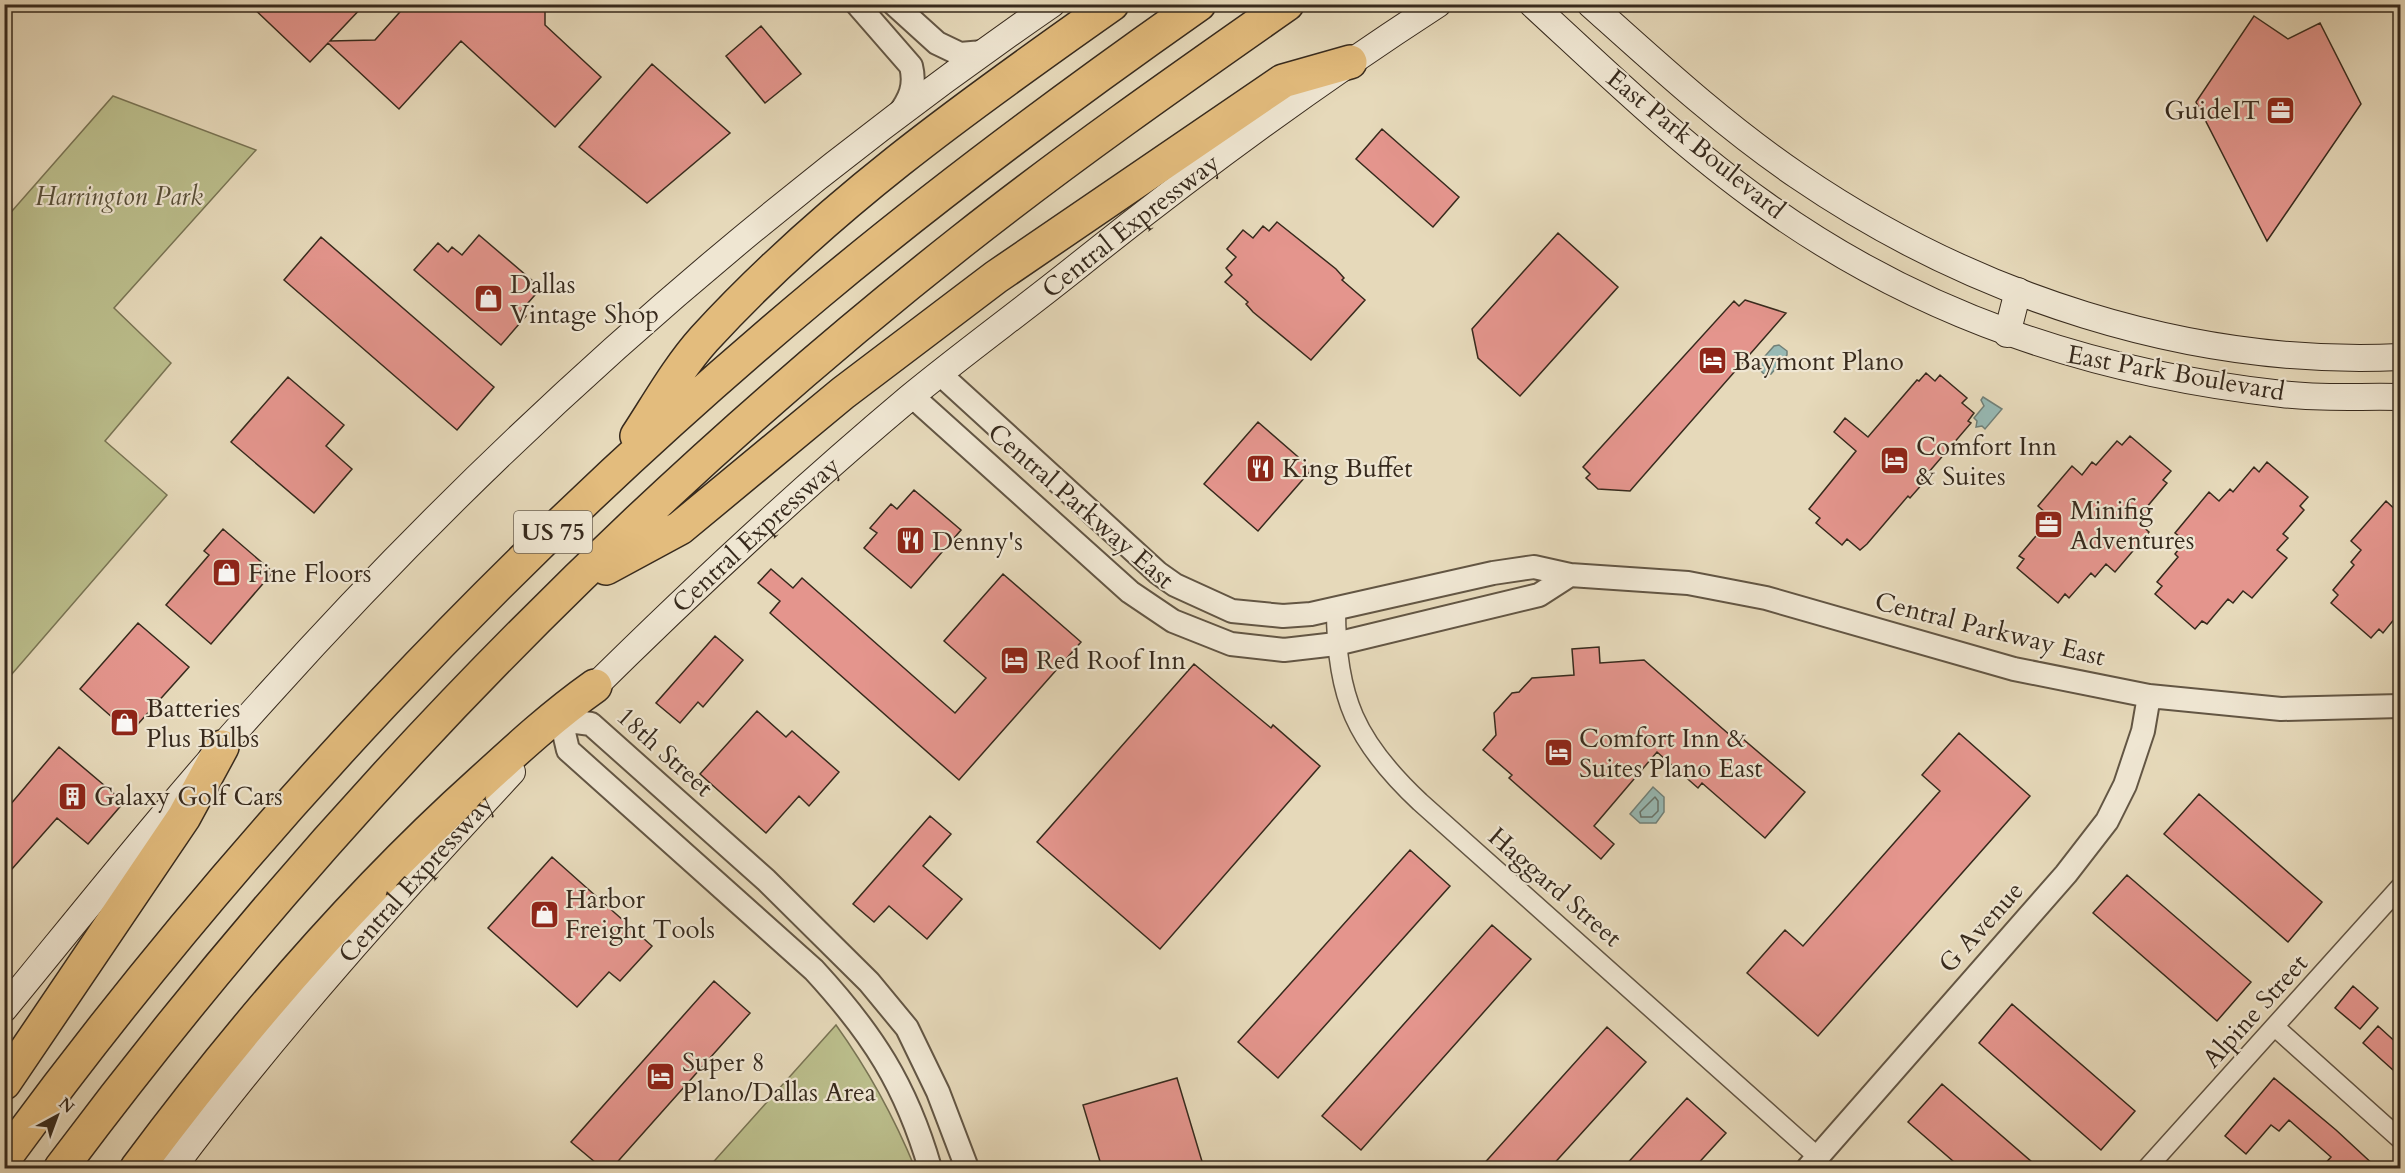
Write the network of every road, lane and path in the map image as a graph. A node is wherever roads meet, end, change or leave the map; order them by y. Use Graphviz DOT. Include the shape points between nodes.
graph roads {
  1 [pos="857,4"];
  2 [pos="894,4"];
  3 [pos="1052,4"];
  4 [pos="1112,4"];
  5 [pos="1199,4"];
  6 [pos="1287,4"];
  7 [pos="1438,4"];
  8 [pos="1532,4"];
  9 [pos="1590,4"];
  10 [pos="983,52"];
  11 [pos="1350,62"];
  12 [pos="898,115"];
  13 [pos="2018,291"];
  14 [pos="2007,334"];
  15 [pos="2287,353"];
  16 [pos="2400,357"];
  17 [pos="940,374"];
  18 [pos="2284,394"];
  19 [pos="912,396"];
  20 [pos="2400,397"];
  21 [pos="610,478"];
  22 [pos="1118,536"];
  23 [pos="1096,561"];
  24 [pos="1570,575"];
  25 [pos="1176,585"];
  26 [pos="565,590"];
  27 [pos="1336,610"];
  28 [pos="1159,612"];
  29 [pos="1336,644"];
  30 [pos="595,686"];
  31 [pos="2150,696"];
  32 [pos="2400,706"];
  33 [pos="561,720"];
  34 [pos="222,747"];
  35 [pos="766,880"];
  36 [pos="2400,887"];
  37 [pos="742,906"];
  38 [pos="4,1009"];
  39 [pos="2275,1027"];
  40 [pos="4,1083"];
  41 [pos="955,1134"];
  42 [pos="2400,1139"];
  43 [pos="923,1147"];
  44 [pos="4,1159"];
  45 [pos="1813,1163"];
  46 [pos="61,1168"];
  47 [pos="137,1168"];
  48 [pos="173,1168"];
  49 [pos="930,1168"];
  50 [pos="967,1168"];
  51 [pos="2147,1168"];
  1 -- 12 [label="street" via="912,66 912,92"];
  2 -- 10 [label="street" via="936,44 960,54"];
  3 -- 10 [label="main road"];
  4 -- 21 [label="highway" via="941,126 812,231 703,340"];
  5 -- 21 [label="highway, US 75" via="1032,124 870,251 754,348"];
  6 -- 26 [label="highway, US 75" via="1110,129 894,296 724,441"];
  7 -- 11 [label="main road, Central Expressway"];
  8 -- 14 [label="main road, East Park Boulevard" via="1701,156 1764,205 1902,287"];
  9 -- 13 [label="main road, East Park Boulevard" via="1730,126 1797,176 1926,252"];
  10 -- 12 [label="main road"];
  11 -- 17 [label="main road, Central Expressway" via="1126,225"];
  11 -- 26 [label="highway" via="1283,81 996,278 843,393 680,528"];
  12 -- 34 [label="main road" via="806,187 540,417 314,646"];
  13 -- 14 [label="main road"];
  13 -- 15 [label="main road, East Park Boulevard" via="2130,328 2237,349"];
  14 -- 18 [label="main road, East Park Boulevard" via="2108,365"];
  15 -- 16 [label="main road, East Park Boulevard"];
  15 -- 18 [label="main road"];
  17 -- 19 [label="main road, Central Expressway"];
  17 -- 22 [label="street, Central Parkway East"];
  18 -- 20 [label="main road, East Park Boulevard"];
  19 -- 23 [label="street, Central Parkway East"];
  19 -- 30 [label="main road, Central Expressway" via="777,513"];
  21 -- 44 [label="highway, US 75" via="461,623 274,824 133,992"];
  22 -- 23 [label="street"];
  22 -- 25 [label="street, Central Parkway East"];
  23 -- 28 [label="street, Central Parkway East"];
  24 -- 27 [label="street, Central Parkway East" via="1534,567 1493,573"];
  24 -- 29 [label="street, Central Parkway East" via="1539,596"];
  24 -- 31 [label="street, Central Parkway East" via="1688,583 1766,598 2014,669"];
  25 -- 27 [label="street, Central Parkway East" via="1232,611 1283,616"];
  25 -- 28 [label="street"];
  26 -- 46 [label="highway, US 75" via="465,691 304,866 173,1023"];
  27 -- 29 [label="street, Haggard Street"];
  28 -- 29 [label="street, Central Parkway East" via="1231,644 1284,650"];
  29 -- 45 [label="street, Haggard Street" via="1342,687 1354,719 1381,762 1403,786"];
  30 -- 33 [label="main road, Central Expressway"];
  30 -- 47 [label="highway" via="555,714 394,862 283,984"];
  31 -- 32 [label="street, Central Parkway East" via="2281,709"];
  31 -- 45 [label="street, G Avenue" via="2126,785 2108,821"];
  33 -- 35 [label="street, 18th Street" via="591,724"];
  33 -- 37 [label="street" via="568,750"];
  33 -- 48 [label="main road, Central Expressway" via="390,905"];
  34 -- 38 [label="main road"];
  34 -- 40 [label="highway" via="184,817"];
  35 -- 37 [label="street"];
  35 -- 41 [label="street, 18th Street" via="869,982 907,1028"];
  36 -- 39 [label="street, Alpine Street"];
  37 -- 43 [label="street" via="813,970 868,1033 896,1077"];
  39 -- 42 [label="street"];
  39 -- 51 [label="street, Alpine Street"];
  41 -- 43 [label="street"];
  41 -- 50 [label="street, 18th Street"];
  43 -- 49 [label="street"];
}
